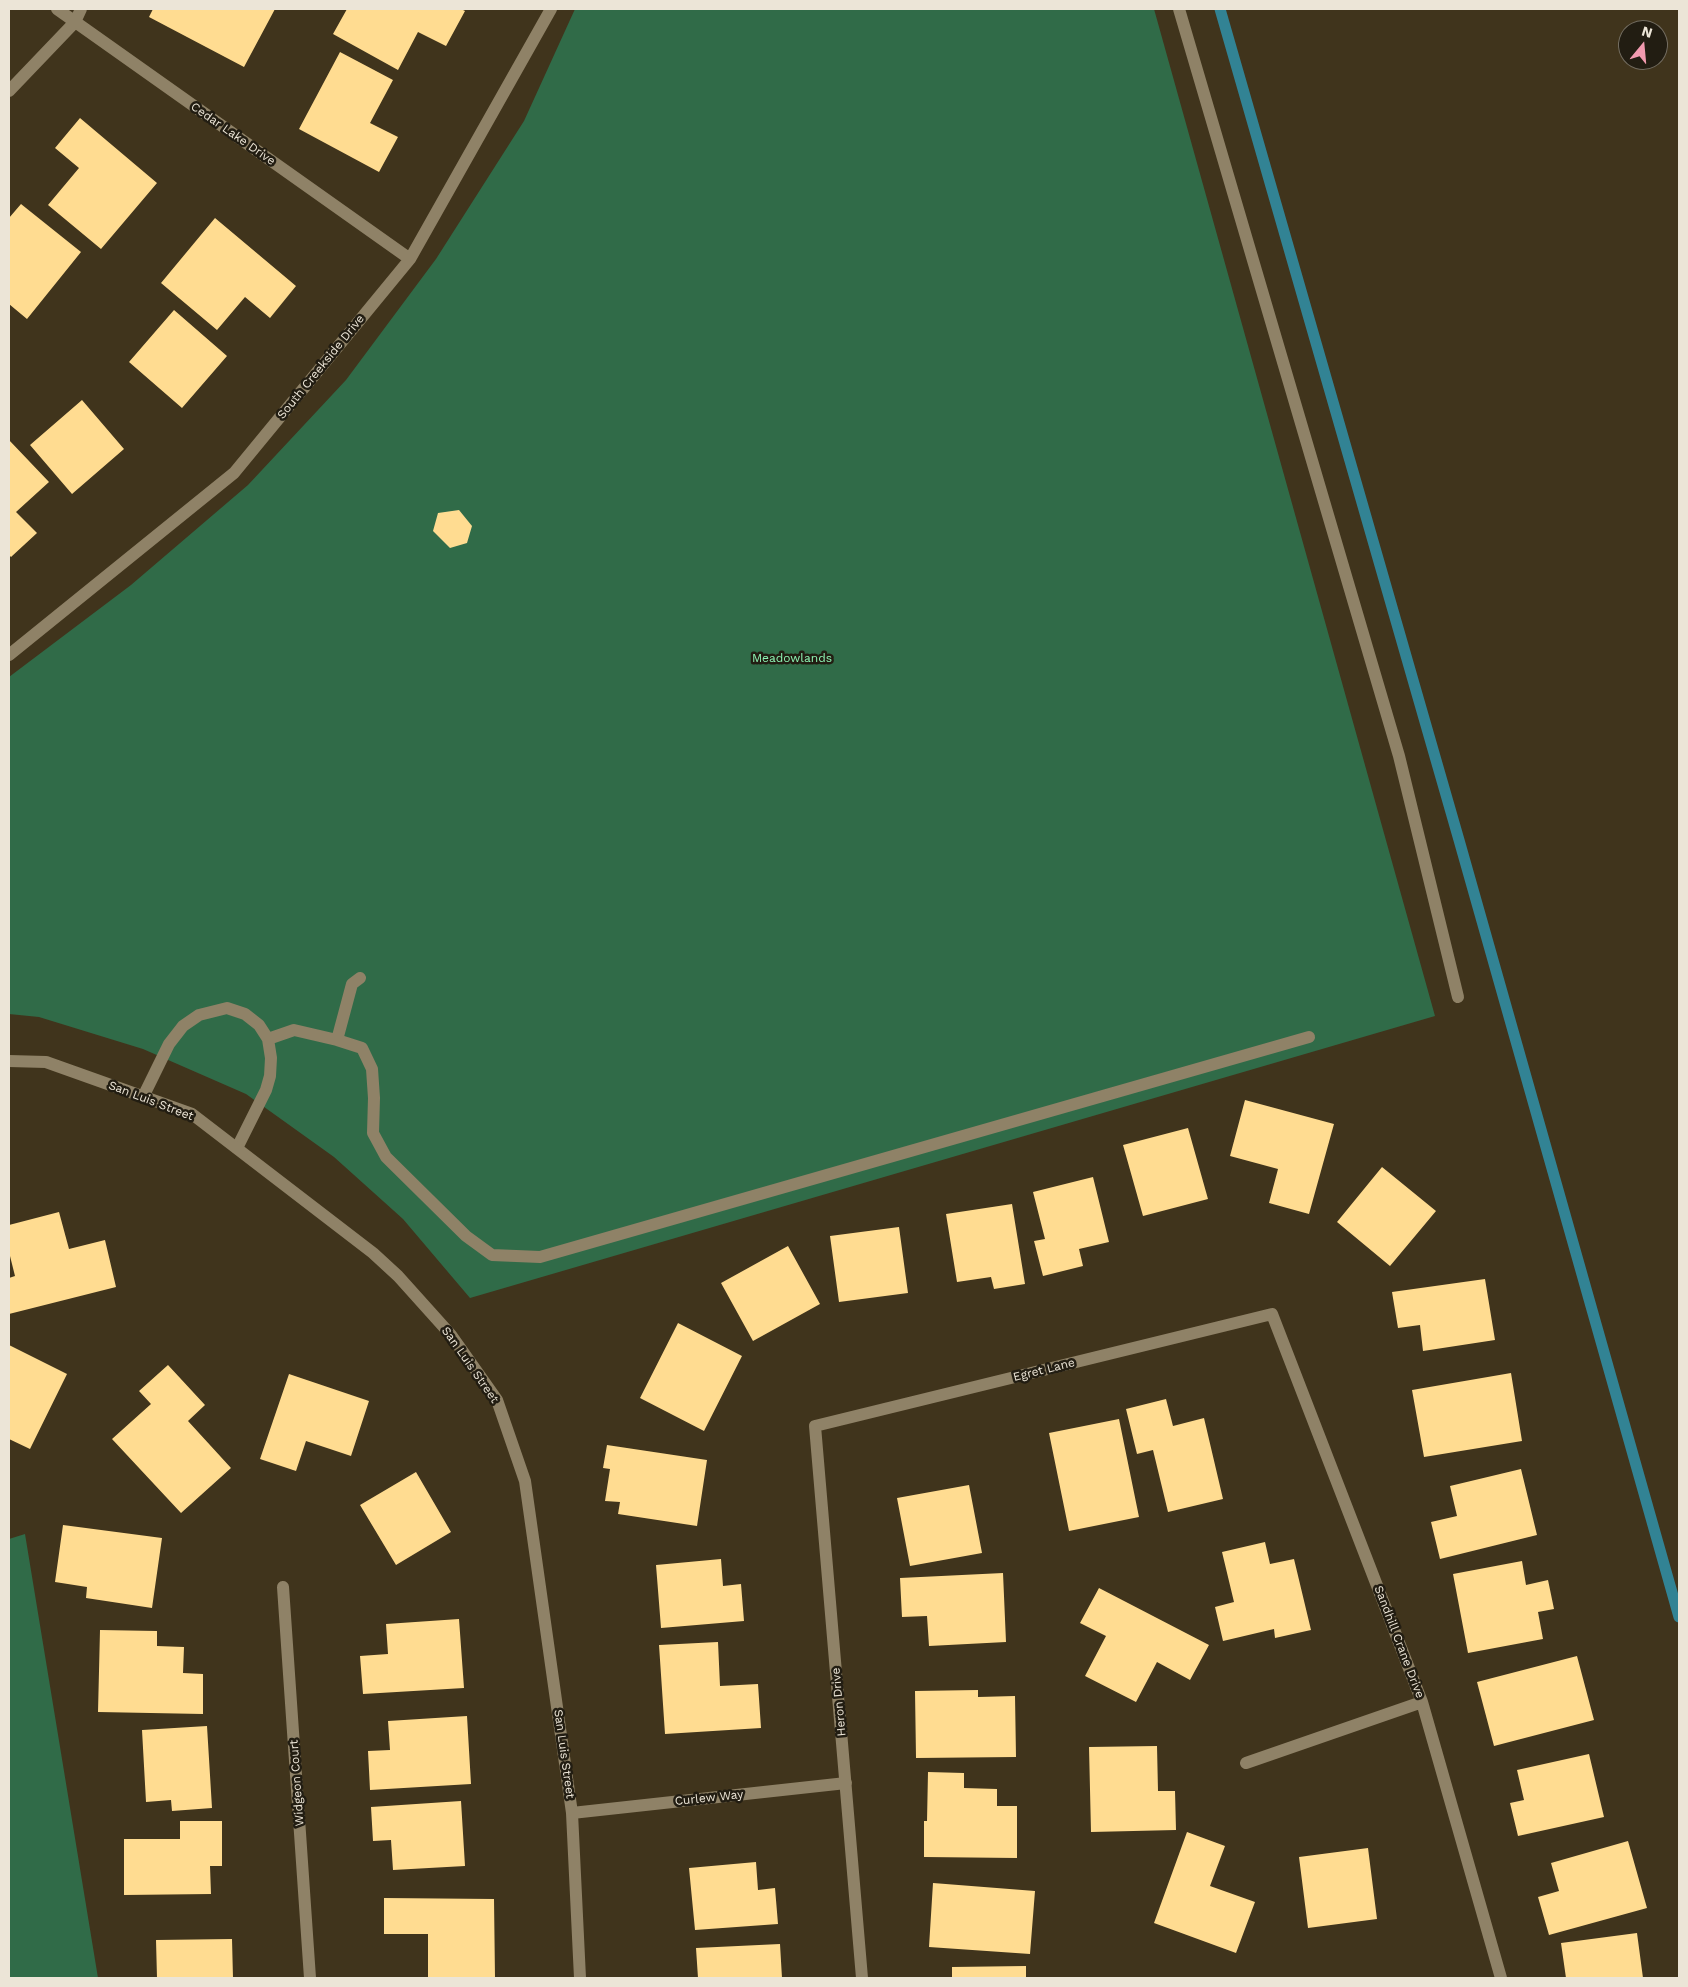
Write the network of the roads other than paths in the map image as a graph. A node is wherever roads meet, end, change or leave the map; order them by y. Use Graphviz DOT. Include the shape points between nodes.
graph roads {
  1 [pos="56,9"];
  2 [pos="81,9"];
  3 [pos="551,9"];
  4 [pos="1178,9"];
  5 [pos="75,22"];
  6 [pos="9,91"];
  7 [pos="410,260"];
  8 [pos="9,655"];
  9 [pos="360,978"];
  10 [pos="1458,997"];
  11 [pos="1309,1037"];
  12 [pos="268,1039"];
  13 [pos="337,1040"];
  14 [pos="9,1061"];
  15 [pos="143,1097"];
  16 [pos="237,1148"];
  17 [pos="1272,1314"];
  18 [pos="815,1426"];
  19 [pos="283,1587"];
  20 [pos="1422,1702"];
  21 [pos="1246,1763"];
  22 [pos="846,1783"];
  23 [pos="572,1813"];
  24 [pos="310,1978"];
  25 [pos="580,1978"];
  26 [pos="862,1978"];
  27 [pos="1501,1978"];
  1 -- 5 [label="street, Cedar Lake Drive"];
  2 -- 5 [label="street"];
  3 -- 7 [label="street, South Creekside Drive"];
  4 -- 10 [label="street" via="1399,756"];
  5 -- 6 [label="street"];
  5 -- 7 [label="street, Cedar Lake Drive"];
  7 -- 8 [label="street, South Creekside Drive" via="234,473"];
  9 -- 13 [label="street" via="352,984"];
  11 -- 13 [label="street" via="540,1256 492,1255 466,1236 386,1158 373,1133 372,1068 362,1048"];
  12 -- 13 [label="street" via="294,1030"];
  12 -- 15 [label="street" via="259,1025 245,1014 227,1008 199,1015 183,1026 170,1044"];
  12 -- 16 [label="street" via="270,1076"];
  14 -- 15 [label="street, San Luis Street" via="46,1062"];
  15 -- 16 [label="street, San Luis Street" via="192,1114"];
  16 -- 23 [label="street, San Luis Street" via="398,1276 451,1335 497,1400 525,1481"];
  17 -- 18 [label="street, Egret Lane"];
  17 -- 20 [label="street, Sandhill Crane Drive"];
  18 -- 22 [label="street, Heron Drive"];
  19 -- 24 [label="street, Widgeon Court"];
  20 -- 21 [label="street"];
  20 -- 27 [label="street, Sandhill Crane Drive"];
  22 -- 23 [label="street, Curlew Way"];
  22 -- 26 [label="street, Heron Drive"];
  23 -- 25 [label="street, San Luis Street"];
}
